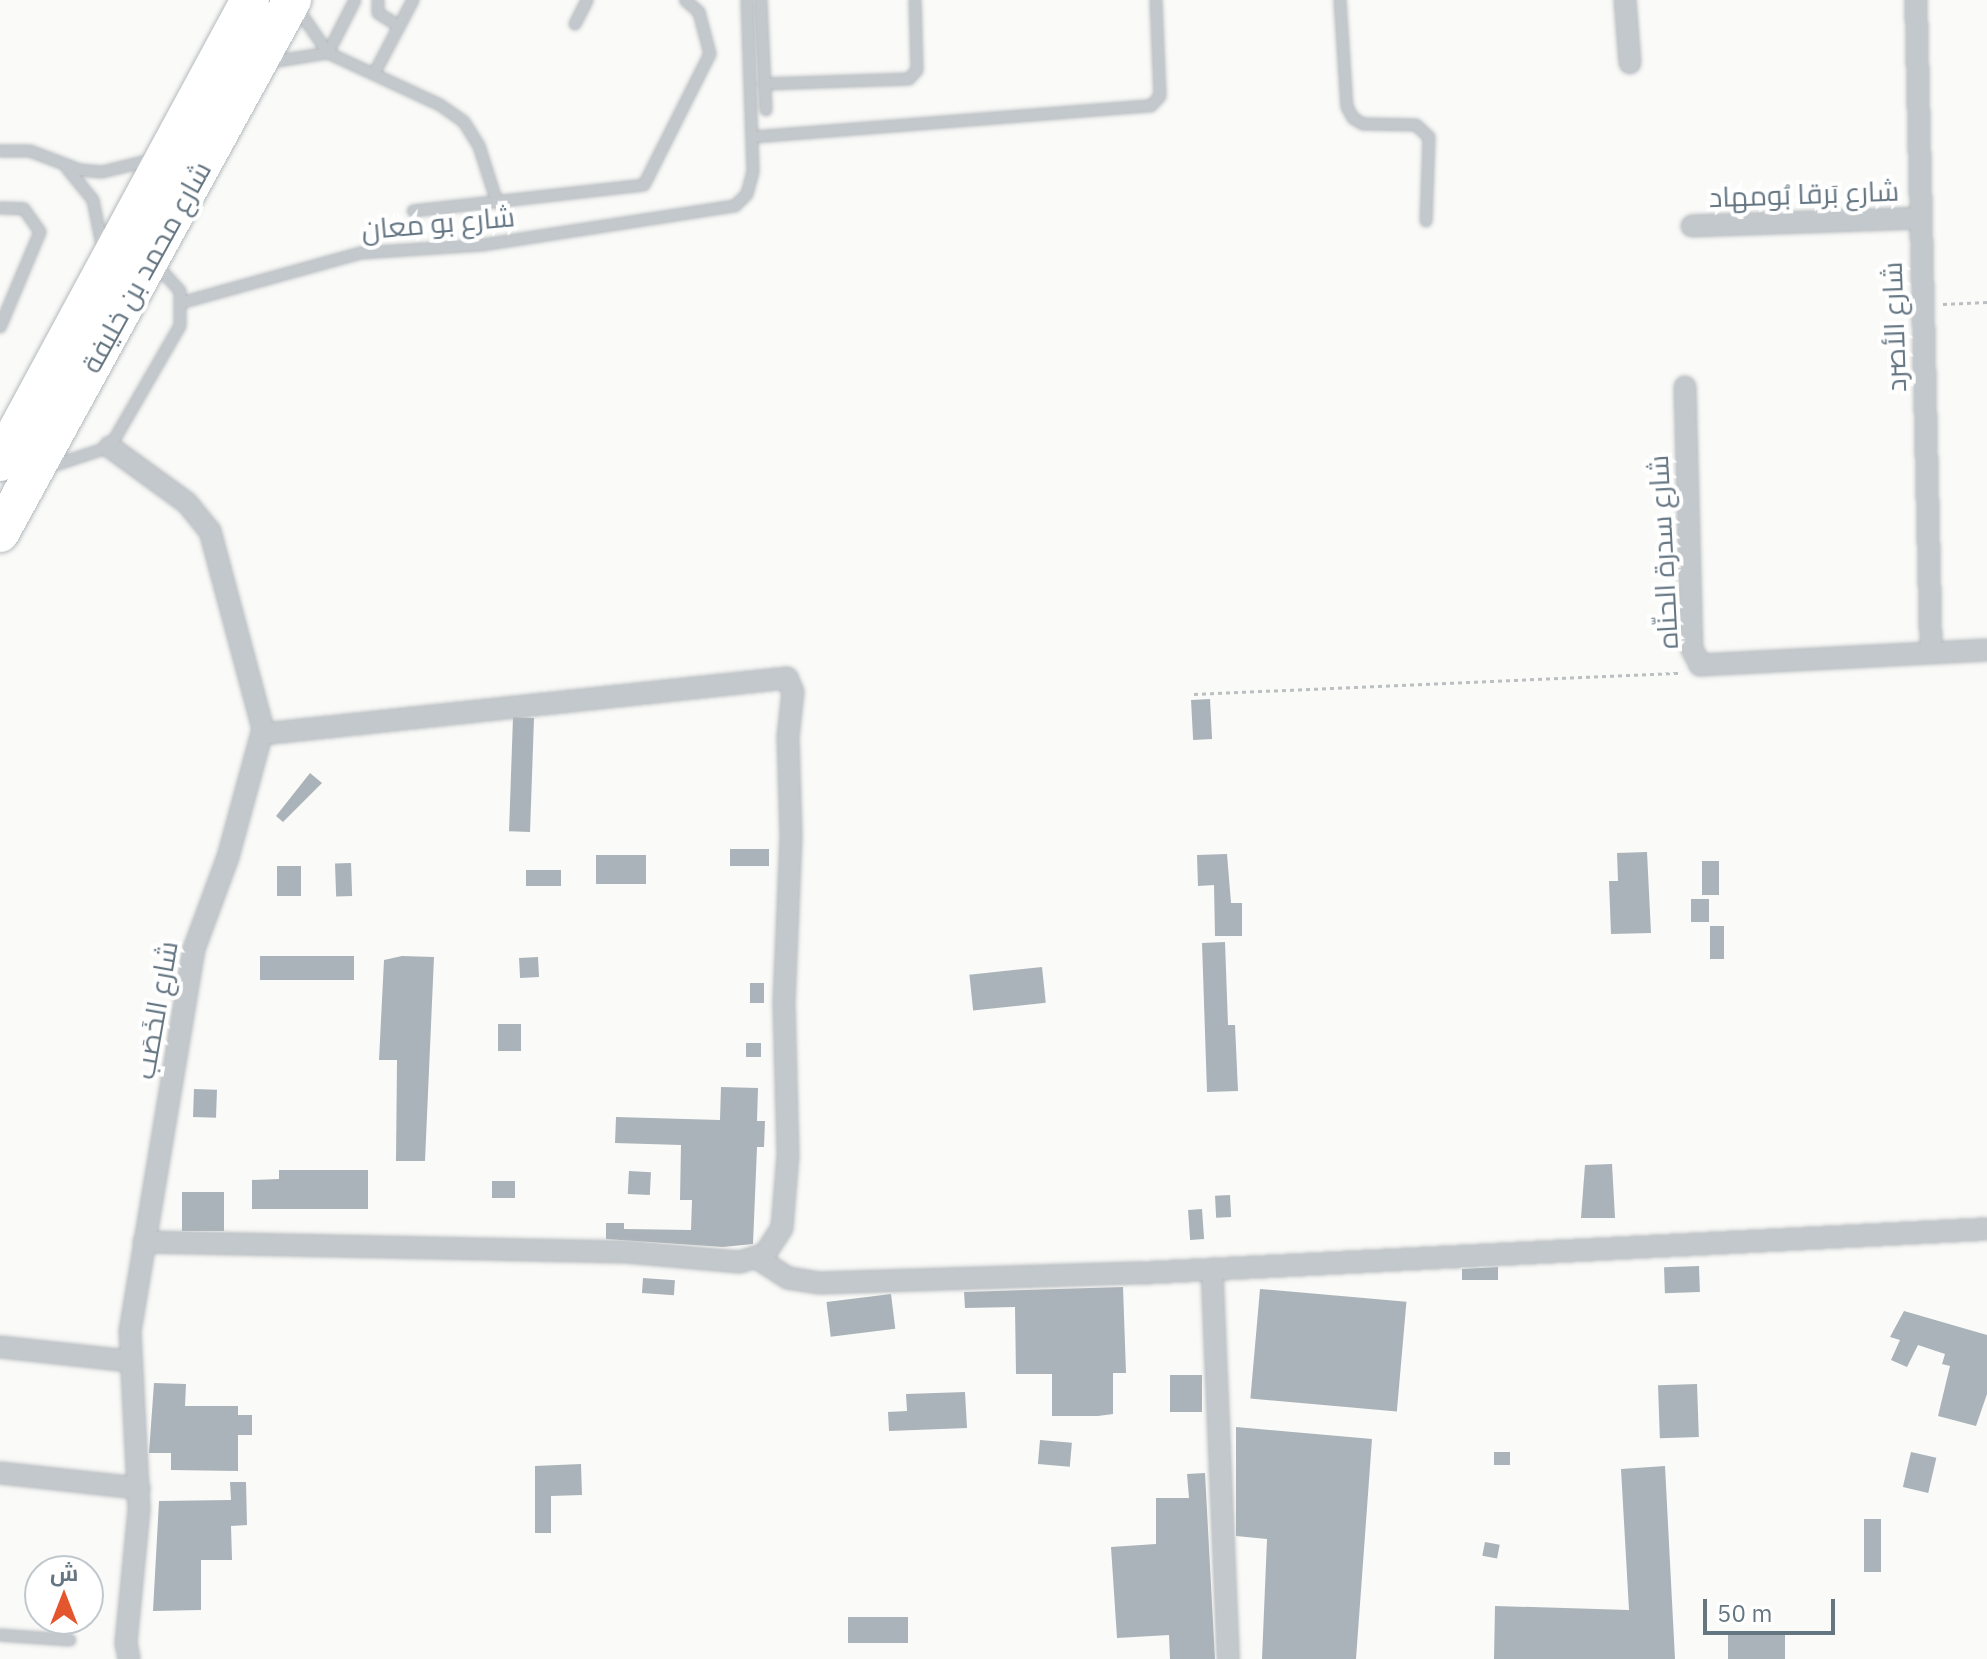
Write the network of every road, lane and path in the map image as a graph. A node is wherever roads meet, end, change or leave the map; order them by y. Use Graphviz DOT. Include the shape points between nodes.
graph roads {
  1 [pos="250,0"];
  2 [pos="293,0"];
  3 [pos="355,0"];
  4 [pos="378,0"];
  5 [pos="413,0"];
  6 [pos="587,0"];
  7 [pos="685,0"];
  8 [pos="747,0"];
  9 [pos="761,0"];
  10 [pos="915,0"];
  11 [pos="1156,0"];
  12 [pos="1340,0"];
  13 [pos="1625,0"];
  14 [pos="1916,0"];
  15 [pos="575,24"];
  16 [pos="399,26"];
  17 [pos="328,53"];
  18 [pos="1630,63"];
  19 [pos="257,65"];
  20 [pos="374,74"];
  21 [pos="764,84"];
  22 [pos="766,110"];
  23 [pos="753,137"];
  24 [pos="170,149"];
  25 [pos="0,151"];
  26 [pos="56,159"];
  27 [pos="497,202"];
  28 [pos="0,208"];
  29 [pos="413,211"];
  30 [pos="1919,218"];
  31 [pos="1426,221"];
  32 [pos="1692,226"];
  33 [pos="150,258"];
  34 [pos="99,283"];
  35 [pos="184,302"];
  36 [pos="1987,302"];
  37 [pos="1922,304"];
  38 [pos="0,327"];
  39 [pos="1685,387"];
  40 [pos="110,447"];
  41 [pos="16,467"];
  42 [pos="0,533"];
  43 [pos="1987,650"];
  44 [pos="1931,653"];
  45 [pos="1706,668"];
  46 [pos="1194,694"];
  47 [pos="263,734"];
  48 [pos="1987,1229"];
  49 [pos="144,1242"];
  50 [pos="757,1258"];
  51 [pos="1212,1270"];
  52 [pos="0,1347"];
  53 [pos="129,1361"];
  54 [pos="0,1473"];
  55 [pos="139,1488"];
  56 [pos="0,1635"];
  57 [pos="70,1640"];
  58 [pos="123,1654"];
  59 [pos="1228,1659"];
  1 -- 24 [label="highway, شارع محمد بن خليفة"];
  2 -- 17 [label="lane"];
  2 -- 19 [label="highway, شارع محمد بن خليفة"];
  3 -- 17 [label="lane"];
  4 -- 16 [label="lane" via="378,13"];
  5 -- 16 [label="lane"];
  6 -- 15 [label="lane"];
  7 -- 27 [label="lane" via="707,28 710,54 648,182 634,189"];
  8 -- 23 [label="lane, شارع بو معان"];
  9 -- 21 [label="lane"];
  10 -- 21 [label="lane" via="917,70 909,79"];
  11 -- 23 [label="lane" via="1160,96 1151,106"];
  12 -- 31 [label="lane" via="1347,107 1353,118 1363,124 1416,125 1429,137"];
  13 -- 18 [label="street"];
  14 -- 30 [label="street, شارع الأصرد"];
  16 -- 20 [label="lane"];
  17 -- 19 [label="lane"];
  17 -- 20 [label="lane"];
  19 -- 33 [label="highway, شارع محمد بن خليفة"];
  20 -- 27 [label="lane" via="464,122 479,146"];
  21 -- 22 [label="lane"];
  23 -- 35 [label="lane, شارع بو معان" via="752,185 726,210 466,247 361,253"];
  24 -- 26 [label="lane" via="146,163 102,172 80,170"];
  24 -- 34 [label="highway, شارع محمد بن خليفة"];
  25 -- 26 [label="lane"];
  26 -- 34 [label="lane" via="83,184 99,218"];
  27 -- 29 [label="lane"];
  28 -- 38 [label="lane" via="24,209 40,232"];
  30 -- 32 [label="street, شارع بَرقا بُومهاد"];
  30 -- 37 [label="street, شارع الأصرد"];
  33 -- 35 [label="lane"];
  33 -- 41 [label="highway, شارع محمد بن خليفة"];
  34 -- 41 [label="highway, شارع محمد بن خليفة"];
  35 -- 40 [label="lane" via="180,326"];
  36 -- 37 [label="path"];
  37 -- 44 [label="street, شارع الأصرد"];
  39 -- 45 [label="street, شارع سدرة الحنّاه" via="1692,649 1695,661"];
  40 -- 41 [label="lane"];
  40 -- 47 [label="street, شارع الخَصَب" via="187,503 210,531 259,701"];
  41 -- 42 [label="highway, شارع محمد بن خليفة"];
  43 -- 44 [label="street, شارع سدرة الحنّاه"];
  44 -- 45 [label="street, شارع سدرة الحنّاه"];
  45 -- 46 [label="path"];
  47 -- 49 [label="street, شارع الخَصَب" via="228,857 194,949"];
  47 -- 50 [label="street" via="787,678 793,692 784,1003 788,1155 782,1228 773,1247"];
  48 -- 51 [label="street"];
  49 -- 50 [label="street" via="611,1252 740,1262"];
  49 -- 53 [label="street, شارع الخَصَب"];
  50 -- 51 [label="street" via="788,1278 819,1283"];
  51 -- 59 [label="street"];
  52 -- 53 [label="street"];
  53 -- 55 [label="street, شارع الخَصَب"];
  54 -- 55 [label="street"];
  55 -- 58 [label="street, شارع الخَصَب" via="138,1552"];
  56 -- 57 [label="lane"];
}
